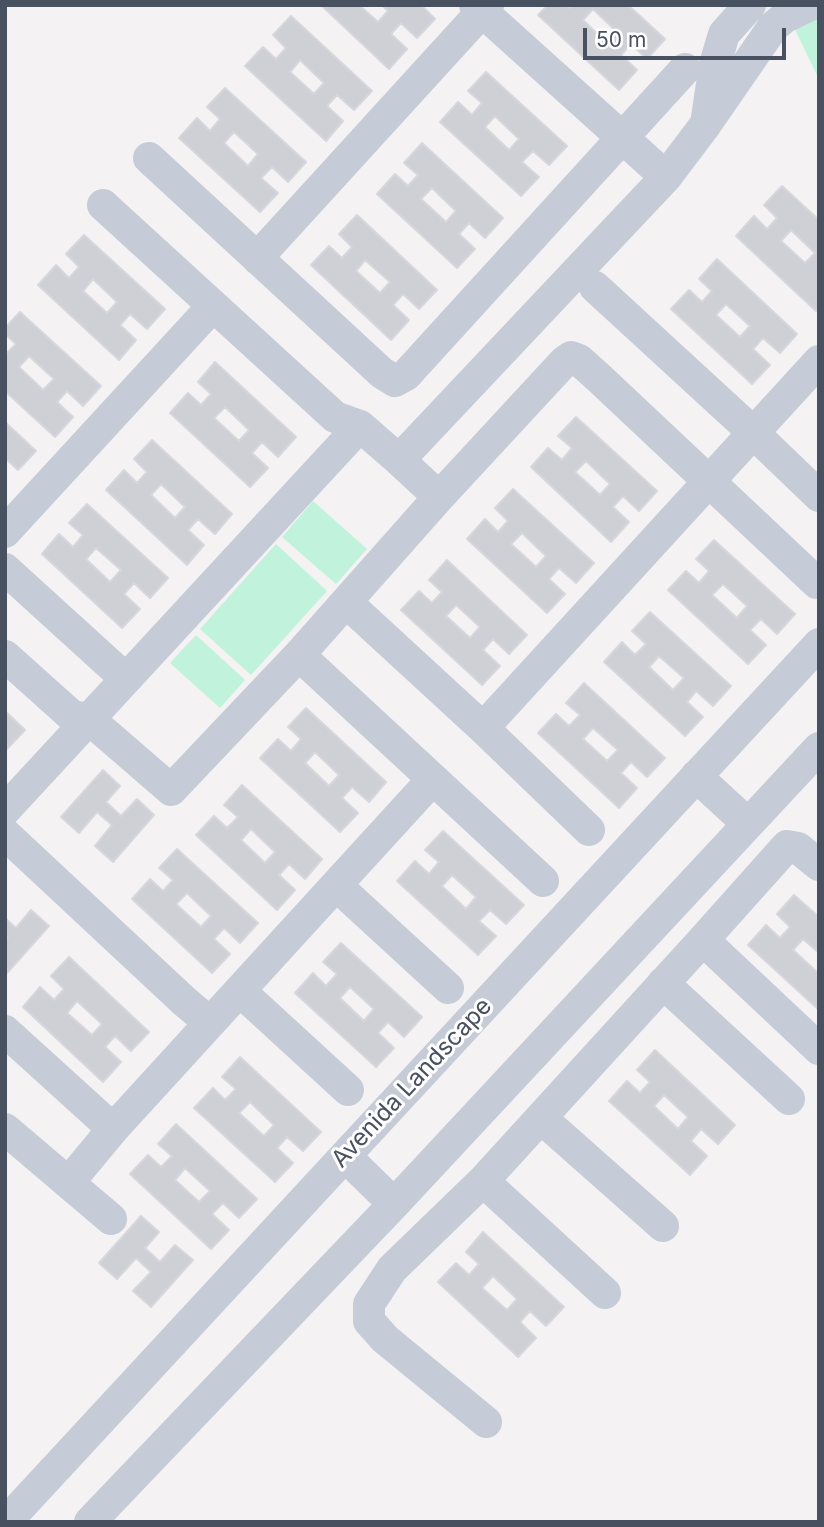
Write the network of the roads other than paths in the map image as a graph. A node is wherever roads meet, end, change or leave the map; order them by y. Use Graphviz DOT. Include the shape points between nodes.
graph roads {
  1 [pos="750,5"];
  2 [pos="810,5"];
  3 [pos="482,7"];
  4 [pos="685,69"];
  5 [pos="706,124"];
  6 [pos="621,138"];
  7 [pos="149,158"];
  8 [pos="666,177"];
  9 [pos="103,205"];
  10 [pos="258,259"];
  11 [pos="595,287"];
  12 [pos="213,306"];
  13 [pos="819,361"];
  14 [pos="360,426"];
  15 [pos="753,434"];
  16 [pos="399,460"];
  17 [pos="710,481"];
  18 [pos="819,496"];
  19 [pos="439,497"];
  20 [pos="5,531"];
  21 [pos="5,569"];
  22 [pos="817,583"];
  23 [pos="346,602"];
  24 [pos="819,644"];
  25 [pos="299,655"];
  26 [pos="5,656"];
  27 [pos="126,679"];
  28 [pos="89,719"];
  29 [pos="483,728"];
  30 [pos="819,748"];
  31 [pos="696,776"];
  32 [pos="433,779"];
  33 [pos="5,810"];
  34 [pos="748,824"];
  35 [pos="589,830"];
  36 [pos="5,834"];
  37 [pos="819,865"];
  38 [pos="543,881"];
  39 [pos="337,886"];
  40 [pos="703,940"];
  41 [pos="611,971"];
  42 [pos="448,988"];
  43 [pos="240,991"];
  44 [pos="654,993"];
  45 [pos="210,1023"];
  46 [pos="5,1031"];
  47 [pos="819,1049"];
  48 [pos="348,1090"];
  49 [pos="789,1099"];
  50 [pos="479,1113"];
  51 [pos="541,1118"];
  52 [pos="5,1129"];
  53 [pos="113,1129"];
  54 [pos="513,1149"];
  55 [pos="345,1156"];
  56 [pos="483,1181"];
  57 [pos="69,1182"];
  58 [pos="394,1204"];
  59 [pos="111,1219"];
  60 [pos="663,1226"];
  61 [pos="605,1293"];
  62 [pos="486,1422"];
  63 [pos="6,1522"];
  64 [pos="90,1522"];
  1 -- 5 [label="street" via="724,34"];
  2 -- 5 [label="street" via="773,27"];
  3 -- 6 [label="street"];
  3 -- 10 [label="street"];
  4 -- 6 [label="street"];
  5 -- 8 [label="street"];
  6 -- 8 [label="street"];
  6 -- 10 [label="street" via="406,375 395,381"];
  7 -- 10 [label="street"];
  8 -- 16 [label="street"];
  9 -- 12 [label="street"];
  11 -- 15 [label="street"];
  12 -- 14 [label="street" via="335,417"];
  12 -- 20 [label="street"];
  13 -- 15 [label="street"];
  14 -- 16 [label="street"];
  14 -- 27 [label="street"];
  15 -- 17 [label="street"];
  15 -- 18 [label="street"];
  16 -- 19 [label="street"];
  17 -- 19 [label="street" via="571,357"];
  17 -- 22 [label="street"];
  17 -- 29 [label="street"];
  19 -- 23 [label="street"];
  21 -- 27 [label="street"];
  23 -- 25 [label="street"];
  23 -- 29 [label="street"];
  24 -- 31 [label="street, Avenida Landscape"];
  25 -- 28 [label="street" via="171,790"];
  25 -- 32 [label="street"];
  26 -- 28 [label="street" via="72,716"];
  27 -- 28 [label="street"];
  28 -- 33 [label="street"];
  29 -- 35 [label="street"];
  30 -- 34 [label="street"];
  31 -- 34 [label="street"];
  31 -- 55 [label="street, Avenida Landscape"];
  32 -- 38 [label="street"];
  32 -- 39 [label="street"];
  34 -- 41 [label="street"];
  36 -- 45 [label="street"];
  37 -- 40 [label="street" via="799,848 786,846"];
  39 -- 42 [label="street"];
  39 -- 43 [label="street"];
  40 -- 44 [label="street"];
  40 -- 47 [label="street"];
  41 -- 44 [label="street" via="625,988"];
  41 -- 50 [label="street"];
  43 -- 45 [label="street"];
  43 -- 48 [label="street"];
  44 -- 49 [label="street"];
  44 -- 51 [label="street"];
  45 -- 53 [label="street"];
  46 -- 53 [label="street"];
  50 -- 54 [label="street"];
  50 -- 58 [label="street"];
  51 -- 54 [label="street"];
  51 -- 60 [label="street"];
  52 -- 57 [label="street"];
  53 -- 57 [label="street"];
  54 -- 56 [label="street"];
  55 -- 58 [label="street"];
  55 -- 63 [label="street, Avenida Landscape"];
  56 -- 61 [label="street"];
  56 -- 62 [label="street" via="392,1269 369,1304 369,1321"];
  57 -- 59 [label="street"];
  58 -- 64 [label="street"];
}
